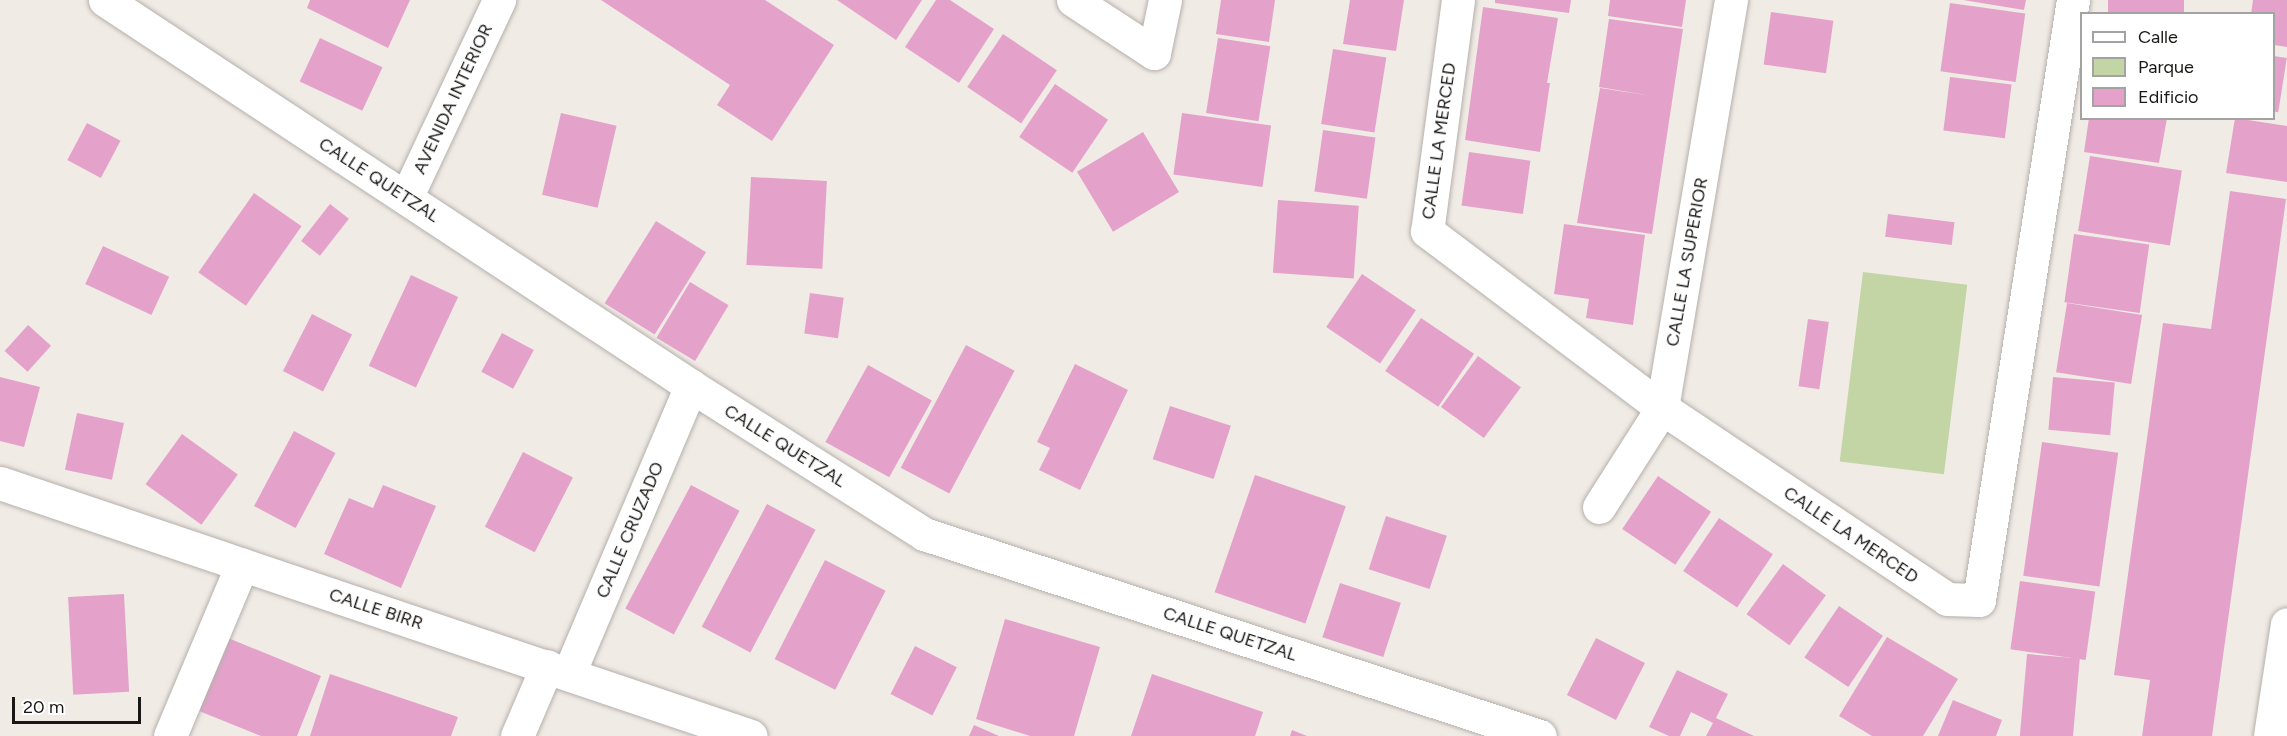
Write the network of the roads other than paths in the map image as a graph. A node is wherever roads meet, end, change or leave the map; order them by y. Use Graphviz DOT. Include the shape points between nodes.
graph roads {
  1 [pos="105,0"];
  2 [pos="500,0"];
  3 [pos="1073,0"];
  4 [pos="1165,0"];
  5 [pos="1458,0"];
  6 [pos="1731,0"];
  7 [pos="2073,0"];
  8 [pos="406,198"];
  9 [pos="691,386"];
  10 [pos="1662,408"];
  11 [pos="0,483"];
  12 [pos="1599,507"];
  13 [pos="242,565"];
  14 [pos="2287,624"];
  15 [pos="558,670"];
  16 [pos="170,736"];
  17 [pos="516,736"];
  18 [pos="752,736"];
  19 [pos="1540,736"];
  20 [pos="2270,736"];
  1 -- 8 [label="street, CALLE QUETZAL"];
  2 -- 8 [label="street, AVENIDA INTERIOR"];
  3 -- 4 [label="street" via="1154,53"];
  5 -- 10 [label="street, CALLE LA MERCED" via="1427,231"];
  6 -- 10 [label="street, CALLE LA SUPERIOR"];
  7 -- 10 [label="street, CALLE LA MERCED" via="1979,600 1947,599"];
  8 -- 9 [label="street, CALLE QUETZAL"];
  9 -- 15 [label="street, CALLE CRUZADO"];
  9 -- 19 [label="street, CALLE QUETZAL" via="924,534"];
  10 -- 12 [label="street, CALLE LA SUPERIOR"];
  11 -- 13 [label="street, CALLE BIRR"];
  13 -- 15 [label="street, CALLE BIRR"];
  13 -- 16 [label="street"];
  14 -- 20 [label="street"];
  15 -- 17 [label="street, CALLE CRUZADO"];
  15 -- 18 [label="street, CALLE BIRR"];
}
